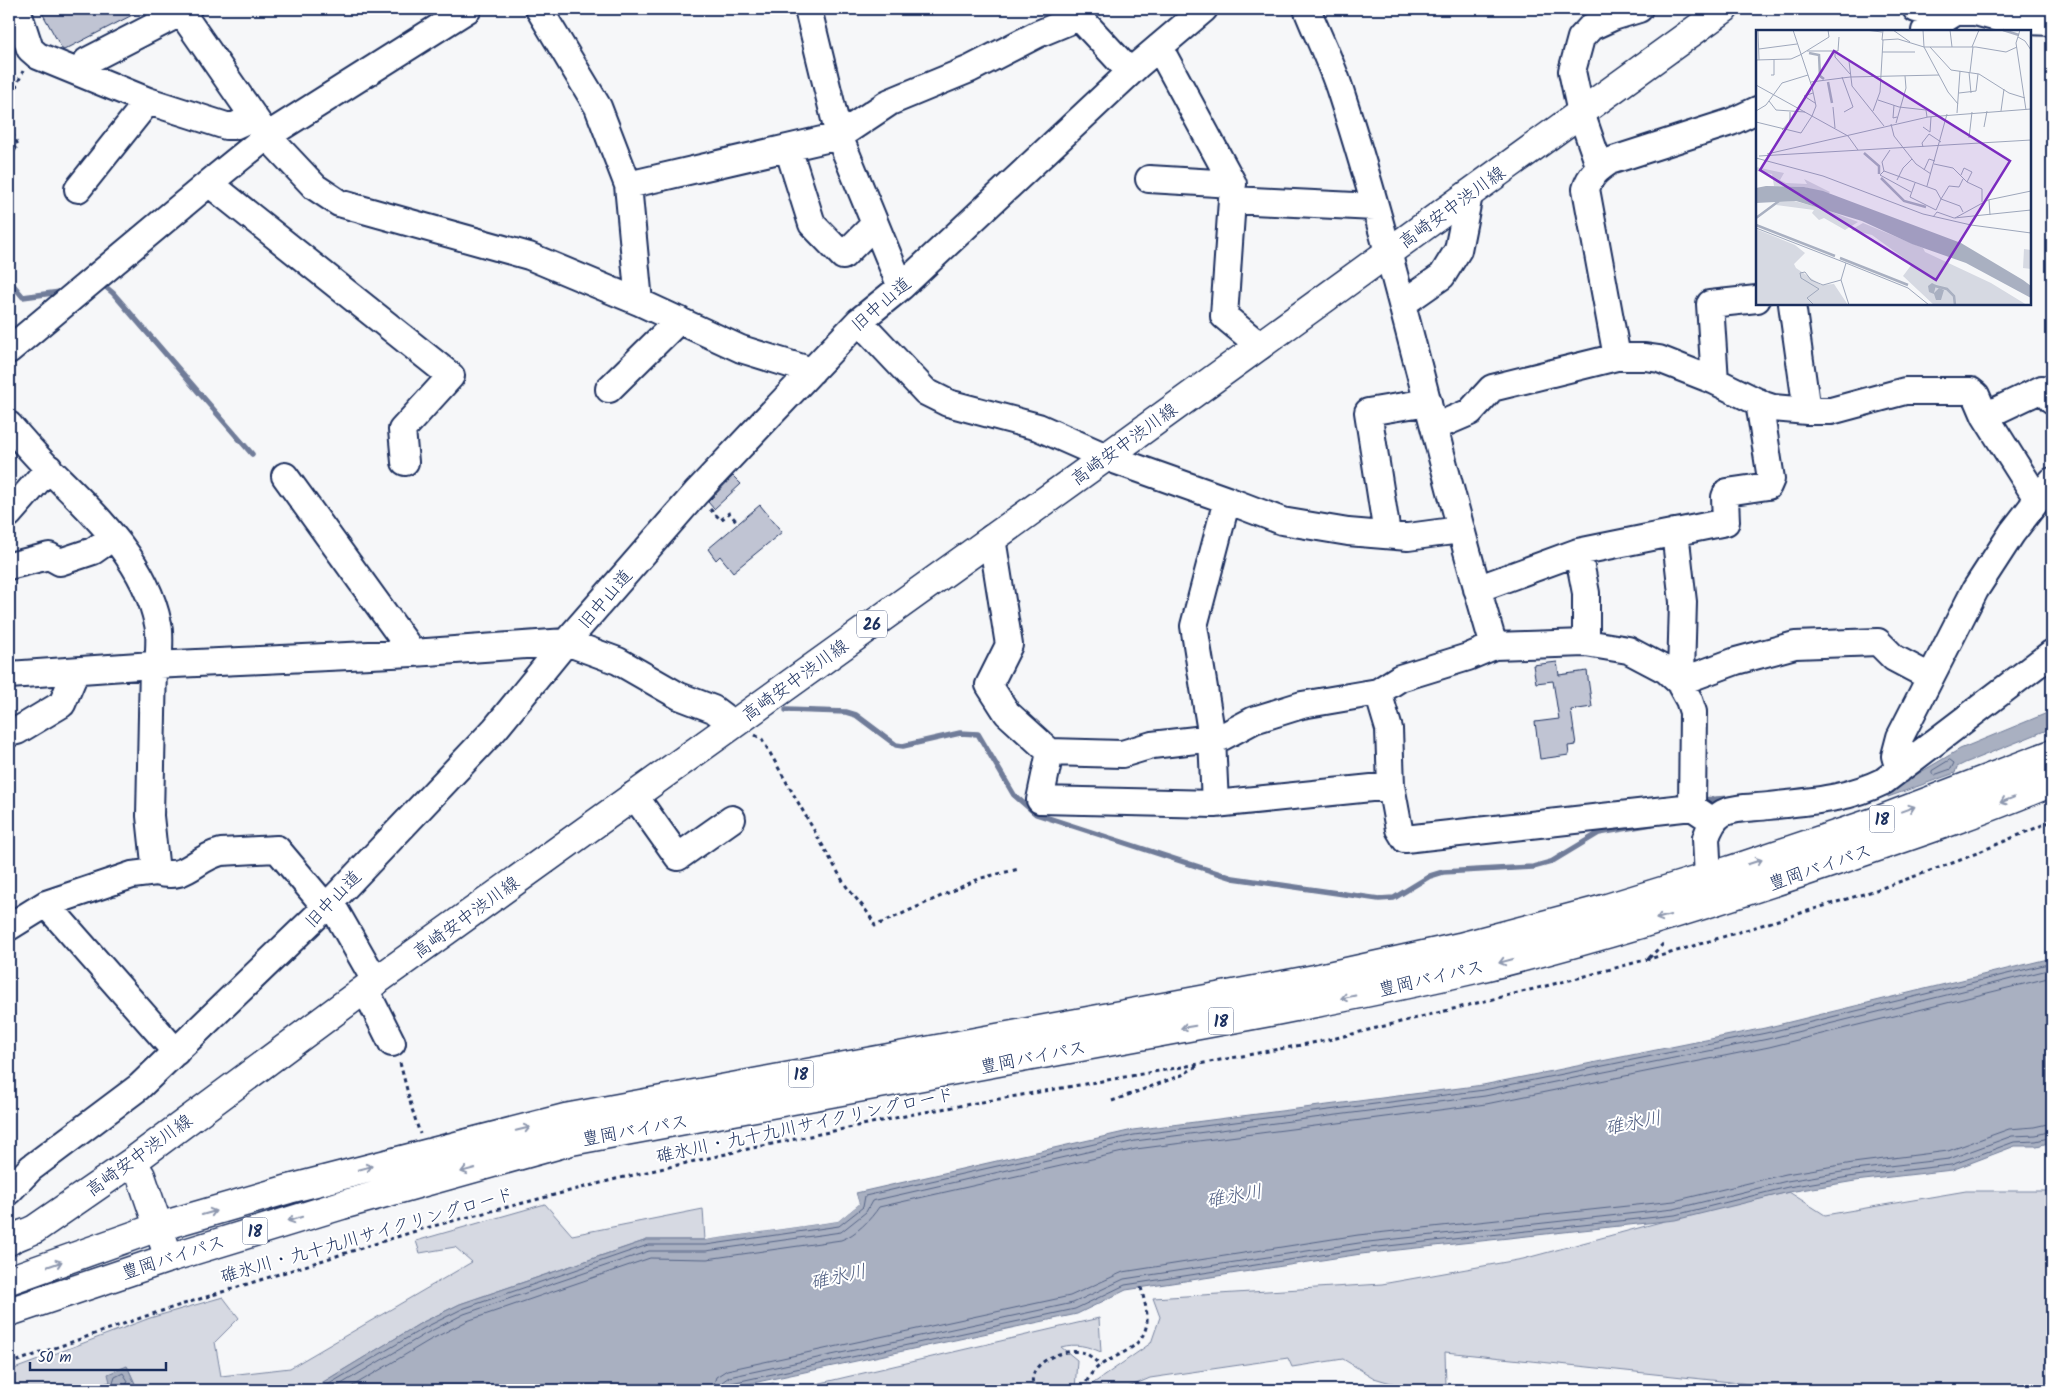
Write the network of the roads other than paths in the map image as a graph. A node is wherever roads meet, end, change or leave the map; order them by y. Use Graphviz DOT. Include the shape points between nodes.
graph roads {
  1 [pos="17,9"];
  2 [pos="468,9"];
  3 [pos="539,9"];
  4 [pos="808,9"];
  5 [pos="1204,9"];
  6 [pos="1307,9"];
  7 [pos="1639,9"];
  8 [pos="1724,9"];
  9 [pos="1916,9"];
  10 [pos="185,10"];
  11 [pos="1947,17"];
  12 [pos="1587,18"];
  13 [pos="2052,25"];
  14 [pos="1927,30"];
  15 [pos="1159,47"];
  16 [pos="80,72"];
  17 [pos="1130,72"];
  18 [pos="148,101"];
  19 [pos="1756,110"];
  20 [pos="1581,113"];
  21 [pos="261,127"];
  22 [pos="839,136"];
  23 [pos="788,148"];
  24 [pos="1600,168"];
  25 [pos="1149,179"];
  26 [pos="209,183"];
  27 [pos="628,185"];
  28 [pos="78,189"];
  29 [pos="1469,195"];
  30 [pos="1375,207"];
  31 [pos="875,224"];
  32 [pos="1389,253"];
  33 [pos="901,287"];
  34 [pos="1756,299"];
  35 [pos="639,302"];
  36 [pos="1402,304"];
  37 [pos="1792,305"];
  38 [pos="679,320"];
  39 [pos="859,321"];
  40 [pos="1260,346"];
  41 [pos="9,350"];
  42 [pos="1617,357"];
  43 [pos="812,371"];
  44 [pos="1715,381"];
  45 [pos="609,389"];
  46 [pos="2052,400"];
  47 [pos="1428,402"];
  48 [pos="1759,402"];
  49 [pos="1807,411"];
  50 [pos="1985,416"];
  51 [pos="9,425"];
  52 [pos="1435,427"];
  53 [pos="1106,457"];
  54 [pos="405,462"];
  55 [pos="49,468"];
  56 [pos="285,476"];
  57 [pos="2045,491"];
  58 [pos="1227,500"];
  59 [pos="9,514"];
  60 [pos="1460,530"];
  61 [pos="1675,532"];
  62 [pos="1387,534"];
  63 [pos="113,537"];
  64 [pos="992,538"];
  65 [pos="1578,552"];
  66 [pos="9,566"];
  67 [pos="1477,589"];
  68 [pos="566,642"];
  69 [pos="1586,643"];
  70 [pos="1494,646"];
  71 [pos="2052,652"];
  72 [pos="412,653"];
  73 [pos="156,666"];
  74 [pos="76,671"];
  75 [pos="9,675"];
  76 [pos="1930,676"];
  77 [pos="1680,682"];
  78 [pos="1378,692"];
  79 [pos="733,724"];
  80 [pos="9,733"];
  81 [pos="1212,738"];
  82 [pos="1050,752"];
  83 [pos="2052,754"];
  84 [pos="1899,770"];
  85 [pos="2052,782"];
  86 [pos="1390,786"];
  87 [pos="634,795"];
  88 [pos="1215,804"];
  89 [pos="1692,807"];
  90 [pos="732,819"];
  91 [pos="1714,822"];
  92 [pos="156,872"];
  93 [pos="1708,877"];
  94 [pos="46,904"];
  95 [pos="327,906"];
  96 [pos="1705,910"];
  97 [pos="9,927"];
  98 [pos="370,985"];
  99 [pos="392,1044"];
  100 [pos="176,1052"];
  101 [pos="132,1162"];
  102 [pos="9,1191"];
  103 [pos="158,1227"];
  104 [pos="12,1233"];
  105 [pos="169,1258"];
  106 [pos="9,1280"];
  107 [pos="9,1312"];
  1 -- 16 [label="street" via="30,49"];
  2 -- 21 [label="street"];
  3 -- 27 [label="street" via="598,107"];
  4 -- 22 [label="street"];
  5 -- 15 [label="street, 旧中山道"];
  6 -- 30 [label="street" via="1340,91"];
  7 -- 12 [label="street" via="1613,17"];
  8 -- 20 [label="main road, 高崎安中渋川線 / 26"];
  9 -- 11 [label="street"];
  10 -- 16 [label="street" via="87,61"];
  10 -- 21 [label="street"];
  11 -- 13 [label="street" via="1956,12 1975,12 2005,20"];
  11 -- 14 [label="street"];
  12 -- 20 [label="street" via="1572,72"];
  15 -- 17 [label="street, 旧中山道"];
  15 -- 25 [label="street" via="1233,184"];
  16 -- 18 [label="street"];
  17 -- 22 [label="street" via="1079,17 970,69 890,102"];
  17 -- 33 [label="street, 旧中山道"];
  18 -- 21 [label="street" via="226,126"];
  18 -- 28 [label="street"];
  19 -- 24 [label="street" via="1731,122 1610,161"];
  20 -- 24 [label="street"];
  20 -- 29 [label="main road, 高崎安中渋川線 / 26"];
  21 -- 26 [label="street"];
  21 -- 35 [label="street" via="314,187 339,203 529,256"];
  22 -- 23 [label="street"];
  22 -- 31 [label="street"];
  23 -- 27 [label="street"];
  23 -- 31 [label="street" via="812,224 843,256"];
  24 -- 42 [label="street" via="1589,179 1586,189"];
  26 -- 41 [label="street"];
  26 -- 54 [label="street" via="451,376 402,430"];
  27 -- 35 [label="street"];
  29 -- 32 [label="main road, 高崎安中渋川線 / 26"];
  29 -- 36 [label="street" via="1458,250 1446,270"];
  30 -- 32 [label="street"];
  30 -- 40 [label="street" via="1232,200 1224,316"];
  31 -- 33 [label="street"];
  32 -- 36 [label="street"];
  32 -- 40 [label="main road, 高崎安中渋川線 / 26"];
  33 -- 39 [label="street, 旧中山道"];
  34 -- 44 [label="street" via="1710,304"];
  35 -- 38 [label="street"];
  36 -- 47 [label="street"];
  37 -- 49 [label="street"];
  38 -- 43 [label="street" via="741,349"];
  38 -- 45 [label="street"];
  39 -- 43 [label="street, 旧中山道"];
  39 -- 53 [label="street" via="926,392 948,403 1038,427"];
  40 -- 53 [label="main road, 高崎安中渋川線 / 26"];
  42 -- 44 [label="street" via="1658,360"];
  42 -- 52 [label="street" via="1492,388 1470,412"];
  43 -- 68 [label="street, 旧中山道" via="696,493"];
  44 -- 48 [label="street"];
  46 -- 50 [label="street" via="2042,389"];
  47 -- 52 [label="street"];
  47 -- 62 [label="street" via="1368,412"];
  48 -- 49 [label="street" via="1773,408"];
  48 -- 61 [label="street" via="1771,478 1768,486 1727,492 1726,522"];
  49 -- 50 [label="street" via="1831,410 1905,391 1971,391"];
  50 -- 57 [label="street"];
  51 -- 55 [label="street"];
  52 -- 60 [label="street"];
  53 -- 58 [label="street"];
  53 -- 64 [label="main road, 高崎安中渋川線 / 26"];
  55 -- 59 [label="street"];
  55 -- 63 [label="street" via="97,516"];
  56 -- 72 [label="street"];
  57 -- 76 [label="street" via="2012,533 1975,590"];
  58 -- 62 [label="street" via="1282,521 1348,532"];
  58 -- 81 [label="street" via="1194,626"];
  60 -- 62 [label="street" via="1408,537"];
  60 -- 67 [label="street"];
  61 -- 65 [label="street"];
  61 -- 77 [label="street" via="1683,602"];
  63 -- 66 [label="street" via="94,551 60,562 49,556"];
  63 -- 73 [label="street" via="132,561 151,599 158,625"];
  64 -- 79 [label="main road, 高崎安中渋川線 / 26"];
  64 -- 82 [label="street" via="1009,645 989,685 1007,713"];
  65 -- 67 [label="street"];
  65 -- 69 [label="street" via="1586,593"];
  67 -- 70 [label="street"];
  68 -- 72 [label="street"];
  68 -- 79 [label="street" via="618,661 679,696 713,709"];
  68 -- 95 [label="street, 旧中山道" via="495,729"];
  69 -- 70 [label="street"];
  69 -- 77 [label="street" via="1628,650 1666,670"];
  70 -- 78 [label="street" via="1400,678"];
  71 -- 84 [label="street"];
  72 -- 73 [label="street"];
  73 -- 74 [label="street"];
  73 -- 92 [label="street" via="150,816"];
  74 -- 75 [label="street"];
  74 -- 80 [label="street" via="62,704"];
  76 -- 77 [label="street" via="1894,658 1878,642 1795,644"];
  76 -- 84 [label="street" via="1900,737 1895,756"];
  77 -- 89 [label="street" via="1693,712"];
  78 -- 81 [label="street" via="1302,705 1254,720 1222,737"];
  78 -- 86 [label="street" via="1389,729"];
  79 -- 87 [label="main road, 高崎安中渋川線 / 26"];
  81 -- 82 [label="street" via="1152,745 1122,754"];
  81 -- 88 [label="street"];
  82 -- 88 [label="street" via="1040,800"];
  93 -- 83 [label="main road, 豊岡バイパス / 18, one-way" via="1876,821"];
  84 -- 91 [label="street" via="1863,792 1812,802 1732,810"];
  85 -- 96 [label="main road, 豊岡バイパス / 18, one-way"];
  86 -- 88 [label="street"];
  86 -- 89 [label="street" via="1399,829 1405,839"];
  87 -- 90 [label="street" via="678,857"];
  87 -- 98 [label="main road, 高崎安中渋川線 / 26"];
  89 -- 91 [label="street"];
  91 -- 93 [label="street" via="1706,838"];
  92 -- 94 [label="street" via="132,875"];
  92 -- 95 [label="street" via="177,875 221,852 277,849"];
  93 -- 96 [label="street"];
  103 -- 93 [label="main road, 豊岡バイパス / 18, one-way" via="360,1170 565,1118 1315,979 1460,948"];
  94 -- 97 [label="street"];
  94 -- 100 [label="street"];
  95 -- 98 [label="street" via="336,912"];
  95 -- 100 [label="street, 旧中山道"];
  96 -- 105 [label="main road, 豊岡バイパス / 18, one-way" via="1378,991 571,1142 342,1204"];
  98 -- 99 [label="street"];
  98 -- 101 [label="main road, 高崎安中渋川線 / 26"];
  100 -- 102 [label="street, 旧中山道" via="139,1087 31,1168"];
  101 -- 103 [label="main road" via="141,1176"];
  101 -- 104 [label="main road, 高崎安中渋川線 / 26" via="34,1229 25,1234"];
  103 -- 105 [label="main road"];
  106 -- 103 [label="main road, 豊岡バイパス / 18, one-way"];
  105 -- 107 [label="main road, 豊岡バイパス / 18"];
}
